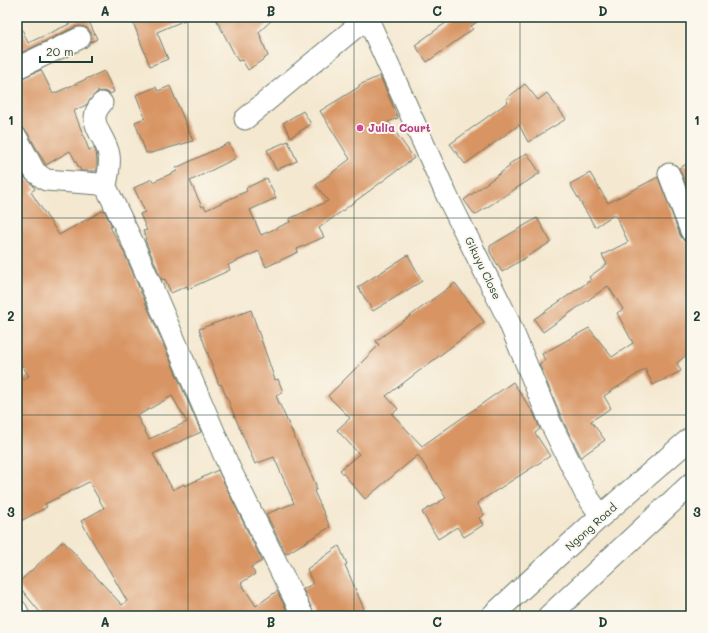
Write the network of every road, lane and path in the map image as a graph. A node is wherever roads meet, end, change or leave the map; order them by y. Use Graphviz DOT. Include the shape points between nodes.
graph roads {
  1 [pos="368,17"];
  2 [pos="80,38"];
  3 [pos="17,68"];
  4 [pos="102,103"];
  5 [pos="246,119"];
  6 [pos="17,138"];
  7 [pos="669,174"];
  8 [pos="106,187"];
  9 [pos="691,231"];
  10 [pos="691,438"];
  11 [pos="691,484"];
  12 [pos="602,516"];
  13 [pos="17,612"];
  14 [pos="19,616"];
  15 [pos="303,616"];
  16 [pos="492,616"];
  17 [pos="549,616"];
  1 -- 5 [label="street"];
  1 -- 12 [label="street, Gikuyu Close" via="447,196 507,317 552,424 585,493"];
  2 -- 3 [label="street"];
  4 -- 8 [label="street" via="96,109 95,119 110,158"];
  6 -- 8 [label="street" via="35,172 46,180 99,184"];
  7 -- 9 [label="street"];
  8 -- 15 [label="street" via="133,243 230,469"];
  10 -- 12 [label="main road, Ngong Road"];
  11 -- 17 [label="main road"];
  12 -- 16 [label="main road, Ngong Road"];
  13 -- 14 [label="street"];
}
